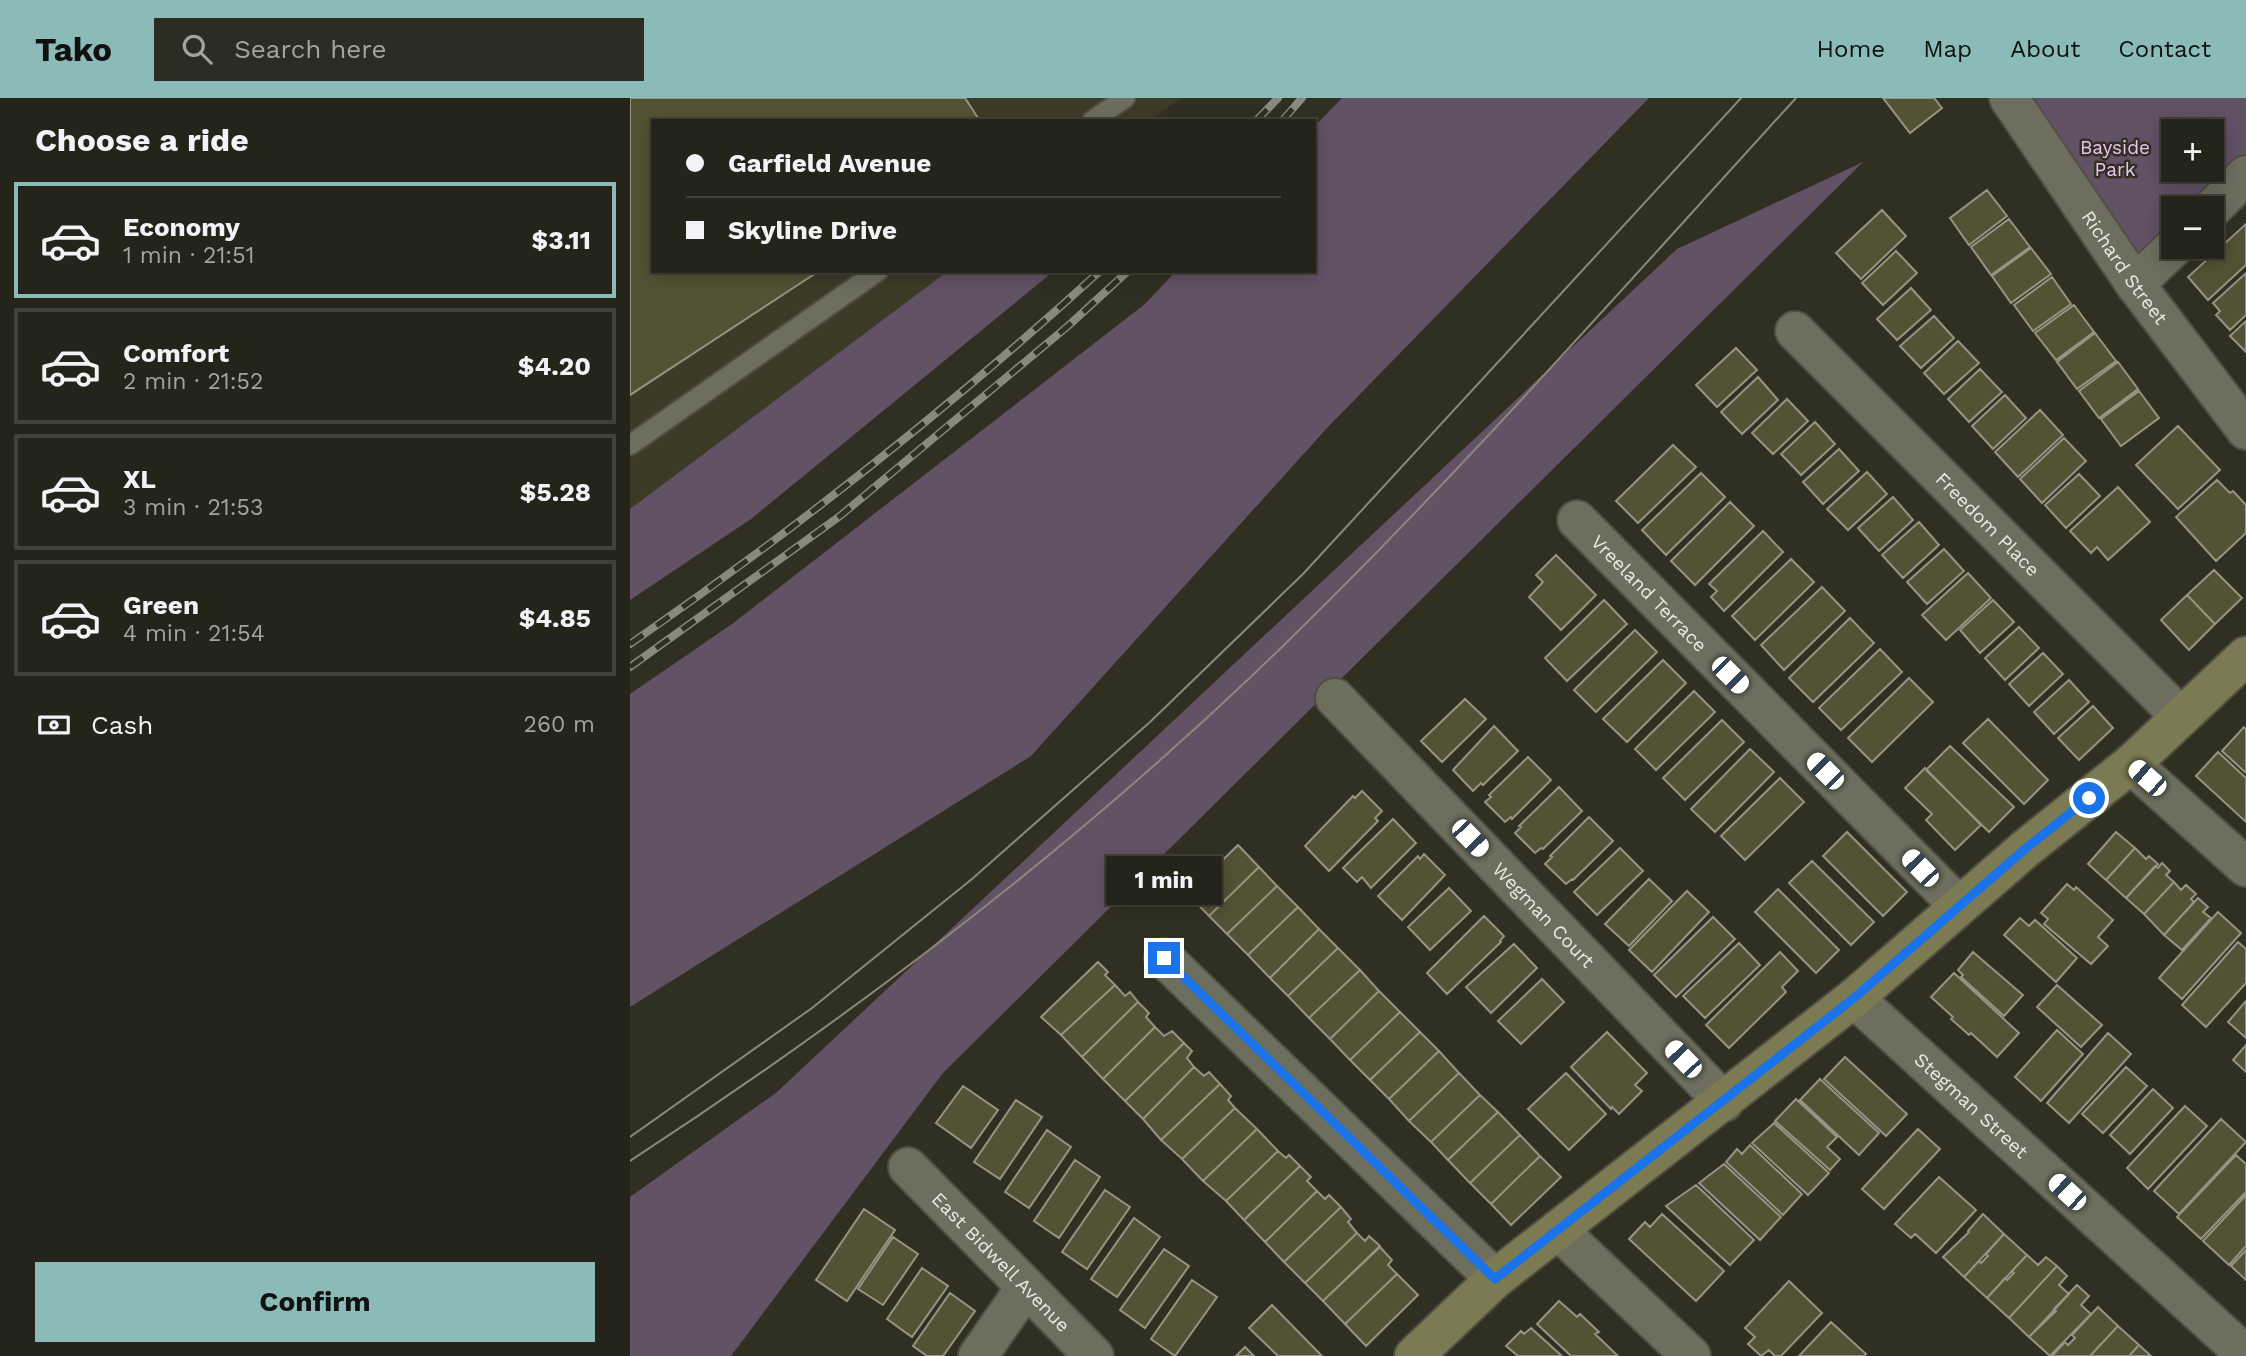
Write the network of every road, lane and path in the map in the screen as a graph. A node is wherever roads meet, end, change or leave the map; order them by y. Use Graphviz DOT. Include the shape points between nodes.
graph roads {
  1 [pos="1125,98"];
  2 [pos="2009,98"];
  3 [pos="1095,119"];
  4 [pos="2246,175"];
  5 [pos="2224,197"];
  6 [pos="2161,259"];
  7 [pos="875,273"];
  8 [pos="2135,284"];
  9 [pos="1796,331"];
  10 [pos="2246,430"];
  11 [pos="630,446"];
  12 [pos="1577,520"];
  13 [pos="2246,656"];
  14 [pos="1335,698"];
  15 [pos="2181,717"];
  16 [pos="2131,764"];
  17 [pos="2246,867"];
  18 [pos="1958,906"];
  19 [pos="1164,958"];
  20 [pos="1854,998"];
  21 [pos="1724,1102"];
  22 [pos="908,1167"];
  23 [pos="1558,1230"];
  24 [pos="1495,1279"];
  25 [pos="1026,1287"];
  26 [pos="2246,1355"];
  27 [pos="978,1356"];
  28 [pos="1094,1356"];
  29 [pos="1414,1356"];
  30 [pos="1691,1356"];
  1 -- 3 [label="lane"];
  2 -- 8 [label="street, Richard Street"];
  4 -- 5 [label="street"];
  6 -- 8 [label="street"];
  7 -- 11 [label="lane"];
  8 -- 10 [label="street, Richard Street"];
  9 -- 15 [label="street, Freedom Place"];
  12 -- 18 [label="street, Vreeland Terrace"];
  13 -- 15 [label="main road"];
  14 -- 21 [label="street, Wegman Court"];
  15 -- 16 [label="main road"];
  16 -- 17 [label="street"];
  16 -- 18 [label="main road"];
  18 -- 20 [label="main road"];
  19 -- 24 [label="street"];
  20 -- 21 [label="main road"];
  20 -- 26 [label="street, Stegman Street"];
  21 -- 23 [label="main road"];
  22 -- 25 [label="street, East Bidwell Avenue"];
  23 -- 24 [label="main road"];
  23 -- 30 [label="street"];
  24 -- 29 [label="main road"];
  25 -- 27 [label="street"];
  25 -- 28 [label="street, East Bidwell Avenue"];
}
